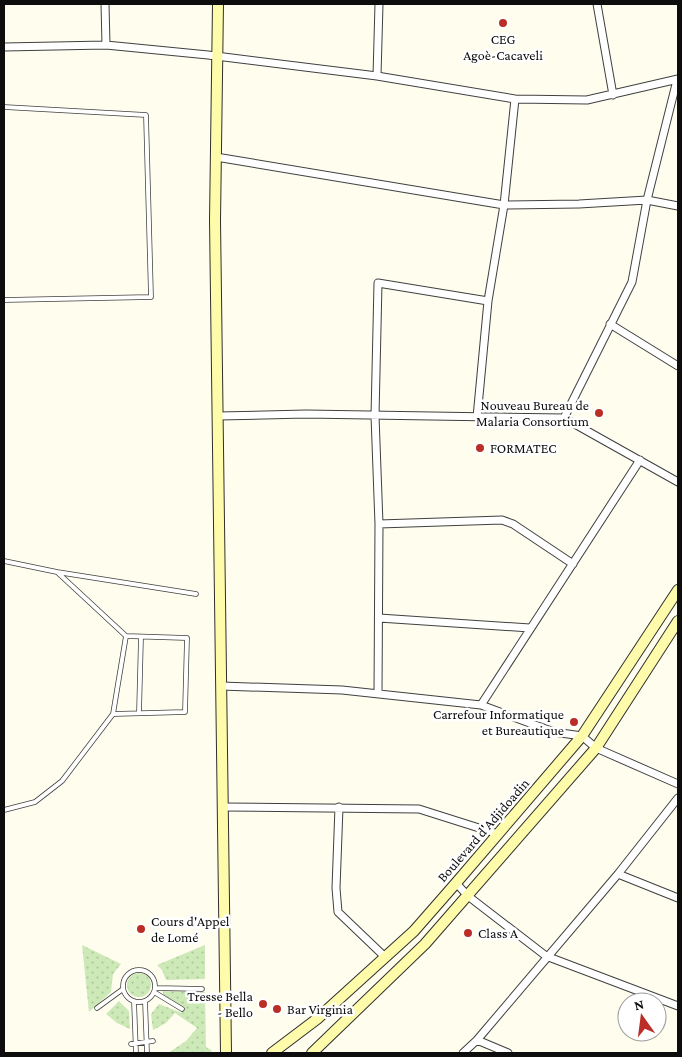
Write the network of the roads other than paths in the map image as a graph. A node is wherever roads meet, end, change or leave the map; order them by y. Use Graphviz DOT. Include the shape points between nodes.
graph roads {
  1 [pos="105,4"];
  2 [pos="218,4"];
  3 [pos="379,4"];
  4 [pos="597,4"];
  5 [pos="106,45"];
  6 [pos="4,47"];
  7 [pos="216,57"];
  8 [pos="377,76"];
  9 [pos="678,79"];
  10 [pos="613,94"];
  11 [pos="515,99"];
  12 [pos="4,107"];
  13 [pos="216,157"];
  14 [pos="647,200"];
  15 [pos="504,205"];
  16 [pos="678,206"];
  17 [pos="4,300"];
  18 [pos="488,301"];
  19 [pos="610,324"];
  20 [pos="678,366"];
  21 [pos="218,416"];
  22 [pos="375,416"];
  23 [pos="477,417"];
  24 [pos="564,418"];
  25 [pos="640,460"];
  26 [pos="678,482"];
  27 [pos="379,524"];
  28 [pos="4,561"];
  29 [pos="573,564"];
  30 [pos="57,572"];
  31 [pos="678,590"];
  32 [pos="196,594"];
  33 [pos="379,618"];
  34 [pos="677,626"];
  35 [pos="530,628"];
  36 [pos="126,636"];
  37 [pos="141,637"];
  38 [pos="221,686"];
  39 [pos="378,693"];
  40 [pos="481,704"];
  41 [pos="139,713"];
  42 [pos="113,714"];
  43 [pos="582,736"];
  44 [pos="596,748"];
  45 [pos="678,784"];
  46 [pos="678,798"];
  47 [pos="222,807"];
  48 [pos="339,807"];
  49 [pos="4,810"];
  50 [pos="498,834"];
  51 [pos="618,874"];
  52 [pos="456,883"];
  53 [pos="468,896"];
  54 [pos="678,898"];
  55 [pos="384,956"];
  56 [pos="546,956"];
  57 [pos="123,989"];
  58 [pos="202,989"];
  59 [pos="155,990"];
  60 [pos="134,1001"];
  61 [pos="145,1003"];
  62 [pos="678,1006"];
  63 [pos="97,1008"];
  64 [pos="182,1009"];
  65 [pos="477,1040"];
  66 [pos="153,1041"];
  67 [pos="146,1043"];
  68 [pos="133,1044"];
  69 [pos="136,1053"];
  70 [pos="147,1053"];
  71 [pos="226,1053"];
  72 [pos="272,1053"];
  73 [pos="312,1053"];
  74 [pos="463,1053"];
  75 [pos="508,1053"];
  1 -- 5 [label="street"];
  2 -- 7 [label="main road"];
  3 -- 8 [label="street"];
  4 -- 10 [label="street"];
  5 -- 6 [label="street"];
  5 -- 7 [label="street"];
  7 -- 8 [label="street"];
  7 -- 13 [label="main road"];
  8 -- 11 [label="street"];
  9 -- 10 [label="street"];
  9 -- 14 [label="street"];
  10 -- 11 [label="street" via="587,100"];
  11 -- 15 [label="street"];
  12 -- 17 [label="lane" via="146,115 150,297"];
  13 -- 15 [label="street"];
  13 -- 21 [label="main road"];
  14 -- 15 [label="street"];
  14 -- 16 [label="street"];
  14 -- 19 [label="street" via="632,282"];
  15 -- 18 [label="street"];
  18 -- 22 [label="street" via="378,283"];
  18 -- 23 [label="street"];
  19 -- 20 [label="street"];
  19 -- 24 [label="street"];
  21 -- 22 [label="street"];
  21 -- 38 [label="main road"];
  22 -- 23 [label="street"];
  22 -- 27 [label="street"];
  23 -- 24 [label="street"];
  24 -- 25 [label="street"];
  25 -- 26 [label="street"];
  25 -- 29 [label="street"];
  27 -- 29 [label="street" via="502,520 514,524"];
  27 -- 33 [label="street"];
  28 -- 30 [label="lane"];
  29 -- 35 [label="street"];
  30 -- 32 [label="lane"];
  30 -- 36 [label="lane"];
  31 -- 43 [label="main road, Boulevard d'Adjidoadin"];
  33 -- 35 [label="street"];
  33 -- 39 [label="street"];
  34 -- 44 [label="main road"];
  35 -- 40 [label="street"];
  36 -- 37 [label="lane"];
  36 -- 42 [label="lane"];
  37 -- 41 [label="lane"];
  37 -- 41 [label="lane" via="188,638 185,712"];
  38 -- 39 [label="street"];
  38 -- 47 [label="main road"];
  39 -- 40 [label="street"];
  40 -- 43 [label="street" via="554,732"];
  41 -- 42 [label="lane"];
  42 -- 49 [label="lane" via="62,781 35,802"];
  43 -- 44 [label="street"];
  43 -- 50 [label="main road, Boulevard d'Adjidoadin"];
  44 -- 45 [label="street"];
  44 -- 53 [label="main road"];
  46 -- 51 [label="street"];
  47 -- 48 [label="street"];
  47 -- 71 [label="main road"];
  48 -- 50 [label="street" via="419,809"];
  48 -- 55 [label="street" via="338,912"];
  50 -- 52 [label="main road, Boulevard d'Adjidoadin"];
  51 -- 54 [label="street"];
  51 -- 56 [label="street"];
  52 -- 53 [label="street"];
  52 -- 55 [label="main road, Boulevard d'Adjidoadin" via="414,930"];
  53 -- 56 [label="street"];
  53 -- 73 [label="main road" via="425,944"];
  55 -- 72 [label="main road, Boulevard d'Adjidoadin" via="317,1019"];
  56 -- 62 [label="street"];
  56 -- 65 [label="street"];
  57 -- 59 [label="lane" via="126,976 138,970 151,974"];
  57 -- 60 [label="lane"];
  57 -- 63 [label="lane"];
  58 -- 59 [label="lane"];
  59 -- 61 [label="lane"];
  59 -- 64 [label="lane"];
  60 -- 61 [label="lane"];
  60 -- 68 [label="lane"];
  61 -- 67 [label="lane"];
  65 -- 74 [label="street"];
  65 -- 75 [label="street"];
  66 -- 67 [label="lane"];
  67 -- 68 [label="lane"];
  67 -- 70 [label="lane"];
  68 -- 69 [label="lane"];
}
